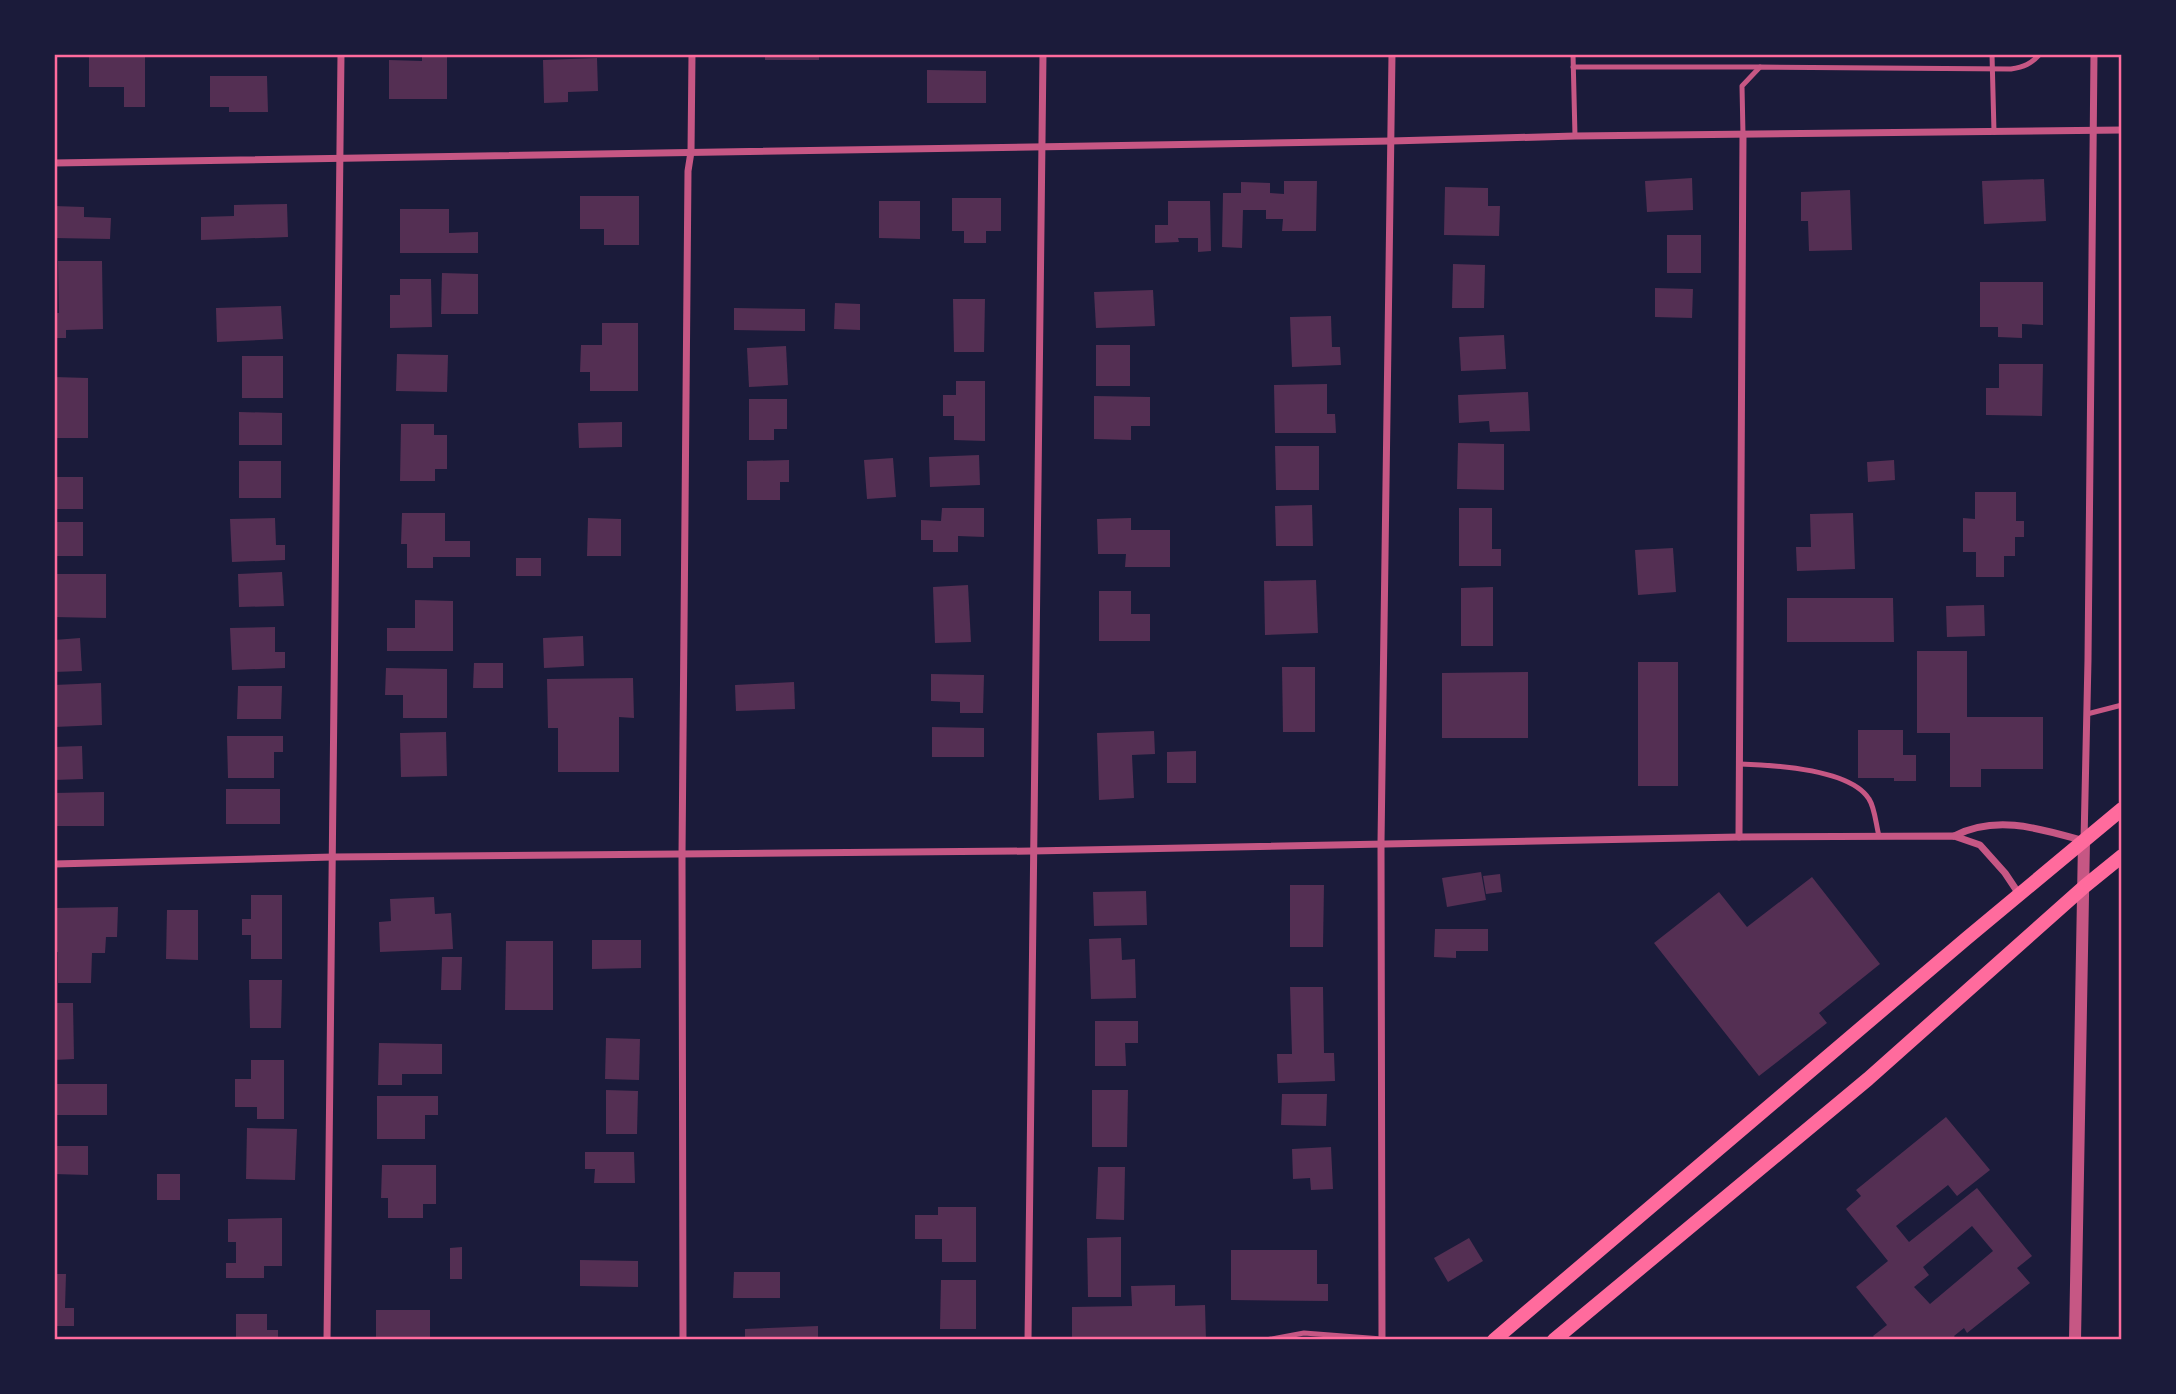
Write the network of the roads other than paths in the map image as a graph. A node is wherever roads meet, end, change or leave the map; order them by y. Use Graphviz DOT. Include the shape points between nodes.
graph roads {
  1 [pos="341,54"];
  2 [pos="692,54"];
  3 [pos="1043,54"];
  4 [pos="1392,54"];
  5 [pos="1573,54"];
  6 [pos="1992,54"];
  7 [pos="2040,54"];
  8 [pos="2094,54"];
  9 [pos="1573,67"];
  10 [pos="1760,67"];
  11 [pos="1993,67"];
  12 [pos="2122,130"];
  13 [pos="2092,131"];
  14 [pos="1994,132"];
  15 [pos="1743,135"];
  16 [pos="1575,136"];
  17 [pos="1391,141"];
  18 [pos="1041,146"];
  19 [pos="691,152"];
  20 [pos="341,157"];
  21 [pos="54,163"];
  22 [pos="2122,705"];
  23 [pos="2087,714"];
  24 [pos="1740,764"];
  25 [pos="2122,809"];
  26 [pos="1954,835"];
  27 [pos="1739,836"];
  28 [pos="1879,836"];
  29 [pos="2084,841"];
  30 [pos="1381,843"];
  31 [pos="1032,851"];
  32 [pos="682,855"];
  33 [pos="2122,856"];
  34 [pos="333,857"];
  35 [pos="54,864"];
  36 [pos="2085,886"];
  37 [pos="2019,894"];
  38 [pos="1382,1339"];
  39 [pos="327,1340"];
  40 [pos="683,1340"];
  41 [pos="1028,1340"];
  42 [pos="1266,1340"];
  43 [pos="1494,1340"];
  44 [pos="1554,1340"];
  45 [pos="2075,1340"];
  1 -- 20 [label="street"];
  2 -- 19 [label="street"];
  3 -- 18 [label="street"];
  4 -- 17 [label="street"];
  5 -- 9 [label="lane"];
  6 -- 11 [label="lane"];
  7 -- 11 [label="lane" via="2023,67"];
  8 -- 13 [label="street"];
  9 -- 10 [label="lane"];
  9 -- 16 [label="lane"];
  10 -- 11 [label="lane"];
  10 -- 15 [label="lane" via="1742,86"];
  11 -- 14 [label="lane"];
  12 -- 13 [label="street"];
  13 -- 14 [label="street"];
  13 -- 23 [label="street"];
  14 -- 15 [label="street"];
  15 -- 16 [label="street"];
  15 -- 24 [label="street"];
  16 -- 17 [label="street"];
  17 -- 18 [label="street"];
  17 -- 30 [label="street"];
  18 -- 19 [label="street"];
  18 -- 31 [label="street"];
  19 -- 20 [label="street"];
  19 -- 32 [label="street"];
  20 -- 21 [label="street"];
  20 -- 34 [label="street"];
  22 -- 23 [label="lane"];
  23 -- 29 [label="street"];
  24 -- 27 [label="street"];
  24 -- 28 [label="lane" via="1788,766 1849,781 1869,799"];
  25 -- 29 [label="main road"];
  26 -- 28 [label="street"];
  26 -- 29 [label="street" via="1971,827 2026,825"];
  26 -- 37 [label="street" via="1980,845"];
  27 -- 28 [label="street"];
  27 -- 30 [label="street"];
  29 -- 36 [label="street"];
  29 -- 37 [label="main road"];
  30 -- 31 [label="street"];
  30 -- 38 [label="street"];
  31 -- 32 [label="street"];
  31 -- 41 [label="street"];
  32 -- 34 [label="street"];
  32 -- 40 [label="street"];
  33 -- 36 [label="main road"];
  34 -- 35 [label="street"];
  34 -- 39 [label="street"];
  36 -- 44 [label="main road" via="1868,1079"];
  36 -- 45 [label="street"];
  37 -- 43 [label="main road"];
  38 -- 42 [label="lane" via="1304,1334"];
}
